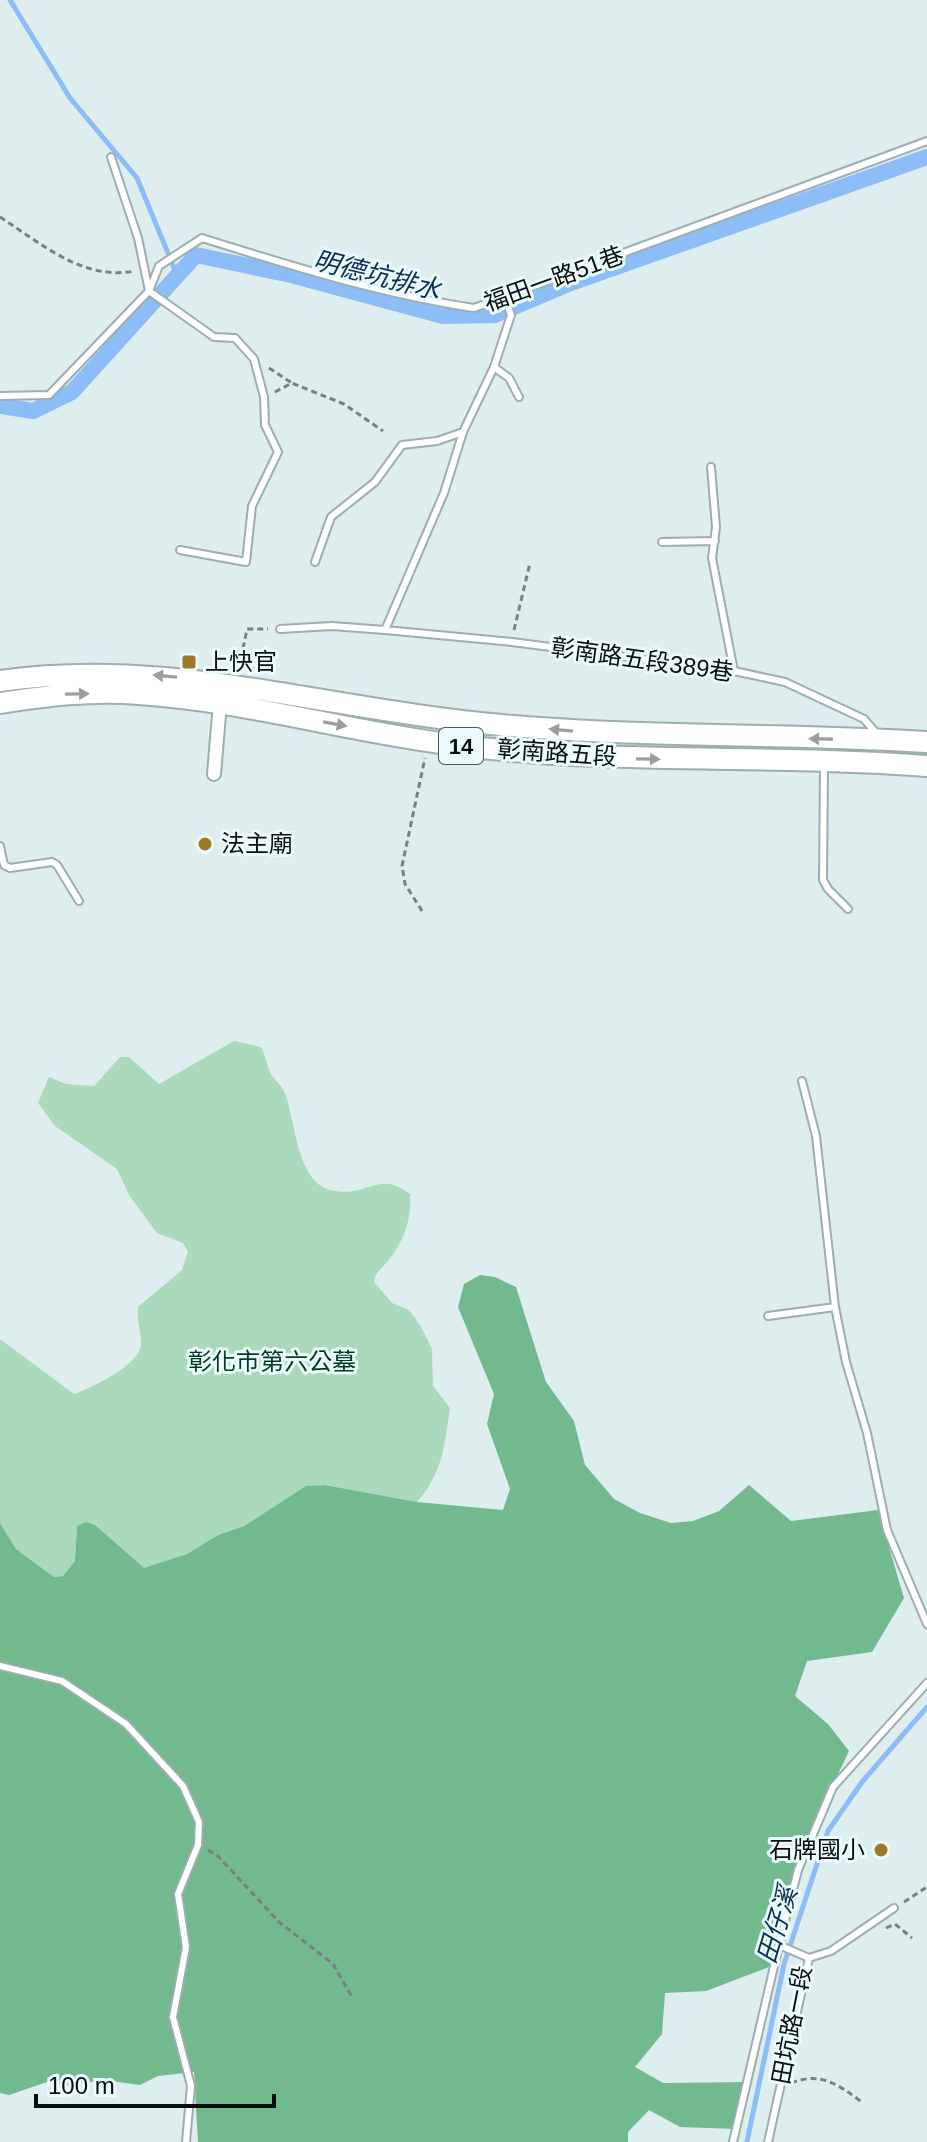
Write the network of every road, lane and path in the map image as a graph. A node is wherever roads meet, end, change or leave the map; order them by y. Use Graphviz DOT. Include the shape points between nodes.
graph roads {
  1 [pos="927,141"];
  2 [pos="111,157"];
  3 [pos="0,217"];
  4 [pos="145,270"];
  5 [pos="153,292"];
  6 [pos="506,301"];
  7 [pos="254,359"];
  8 [pos="494,367"];
  9 [pos="292,383"];
  10 [pos="0,396"];
  11 [pos="264,397"];
  12 [pos="519,397"];
  13 [pos="383,431"];
  14 [pos="463,432"];
  15 [pos="711,467"];
  16 [pos="715,541"];
  17 [pos="662,542"];
  18 [pos="180,550"];
  19 [pos="315,562"];
  20 [pos="530,563"];
  21 [pos="280,629"];
  22 [pos="385,630"];
  23 [pos="512,642"];
  24 [pos="734,671"];
  25 [pos="0,681"];
  26 [pos="236,684"];
  27 [pos="0,703"];
  28 [pos="220,703"];
  29 [pos="882,740"];
  30 [pos="429,741"];
  31 [pos="927,742"];
  32 [pos="824,763"];
  33 [pos="927,766"];
  34 [pos="214,774"];
  35 [pos="0,846"];
  36 [pos="79,901"];
  37 [pos="848,909"];
  38 [pos="422,911"];
  39 [pos="802,1081"];
  40 [pos="835,1307"];
  41 [pos="768,1316"];
  42 [pos="927,1624"];
  43 [pos="0,1666"];
  44 [pos="927,1683"];
  45 [pos="198,1845"];
  46 [pos="927,1887"];
  47 [pos="894,1908"];
  48 [pos="779,1945"];
  49 [pos="809,1958"];
  50 [pos="352,1997"];
  51 [pos="780,2087"];
  52 [pos="863,2103"];
  53 [pos="186,2142"];
  54 [pos="733,2142"];
  55 [pos="768,2142"];
  1 -- 6 [label="lane, 福田一路51巷"];
  2 -- 4 [label="lane"];
  3 -- 4 [label="path" via="75,266 116,275"];
  4 -- 5 [label="lane"];
  5 -- 6 [label="lane, 福田一路51巷" via="159,266 202,238 427,301 474,308"];
  5 -- 7 [label="lane" via="214,337 235,338"];
  5 -- 10 [label="lane, 福田一路51巷" via="49,395"];
  6 -- 8 [label="lane" via="511,315"];
  7 -- 9 [label="path"];
  7 -- 11 [label="lane"];
  8 -- 12 [label="lane" via="509,378"];
  8 -- 14 [label="lane"];
  9 -- 11 [label="path"];
  9 -- 13 [label="path" via="344,404"];
  11 -- 18 [label="lane" via="265,425 278,452 252,506 246,562"];
  14 -- 19 [label="lane" via="402,445 375,482 331,517"];
  14 -- 22 [label="lane" via="444,493"];
  15 -- 16 [label="lane"];
  16 -- 17 [label="lane"];
  16 -- 24 [label="lane" via="712,558"];
  20 -- 23 [label="path"];
  21 -- 22 [label="lane, 彰南路五段389巷"];
  21 -- 26 [label="path" via="247,629"];
  22 -- 23 [label="lane, 彰南路五段389巷"];
  23 -- 24 [label="lane, 彰南路五段389巷"];
  24 -- 29 [label="lane, 彰南路五段389巷" via="785,682 864,719"];
  26 -- 25 [label="main road, 彰南路五段 / 14, one-way" via="124,673 55,673"];
  26 -- 28 [label="street"];
  29 -- 26 [label="main road, 彰南路五段 / 14, one-way" via="603,734 459,720"];
  27 -- 28 [label="main road, 彰南路五段 / 14, one-way" via="57,694 137,694"];
  28 -- 30 [label="main road, 彰南路五段 / 14, one-way"];
  28 -- 34 [label="street"];
  29 -- 31 [label="main road, 彰南路五段 / 14"];
  30 -- 32 [label="main road, 彰南路五段 / 14, one-way" via="599,758"];
  30 -- 38 [label="path" via="402,866 405,884"];
  32 -- 33 [label="main road, 彰南路五段 / 14"];
  32 -- 37 [label="lane" via="823,880"];
  35 -- 36 [label="lane" via="4,865 10,868 57,865"];
  39 -- 40 [label="lane" via="816,1136"];
  40 -- 41 [label="lane"];
  40 -- 42 [label="lane" via="887,1530"];
  43 -- 45 [label="lane" via="62,1681 126,1724 183,1786 199,1822"];
  44 -- 48 [label="lane, 田坑路一段" via="833,1787 798,1870"];
  45 -- 50 [label="path" via="218,1856 279,1922 333,1964"];
  45 -- 53 [label="lane" via="178,1894 186,1947 173,2017 191,2086"];
  46 -- 47 [label="path"];
  47 -- 49 [label="lane" via="831,1951"];
  48 -- 49 [label="lane, 田坑路一段"];
  48 -- 54 [label="lane"];
  49 -- 51 [label="lane, 田坑路一段"];
  51 -- 52 [label="path" via="821,2078"];
  51 -- 55 [label="lane, 田坑路一段"];
}
